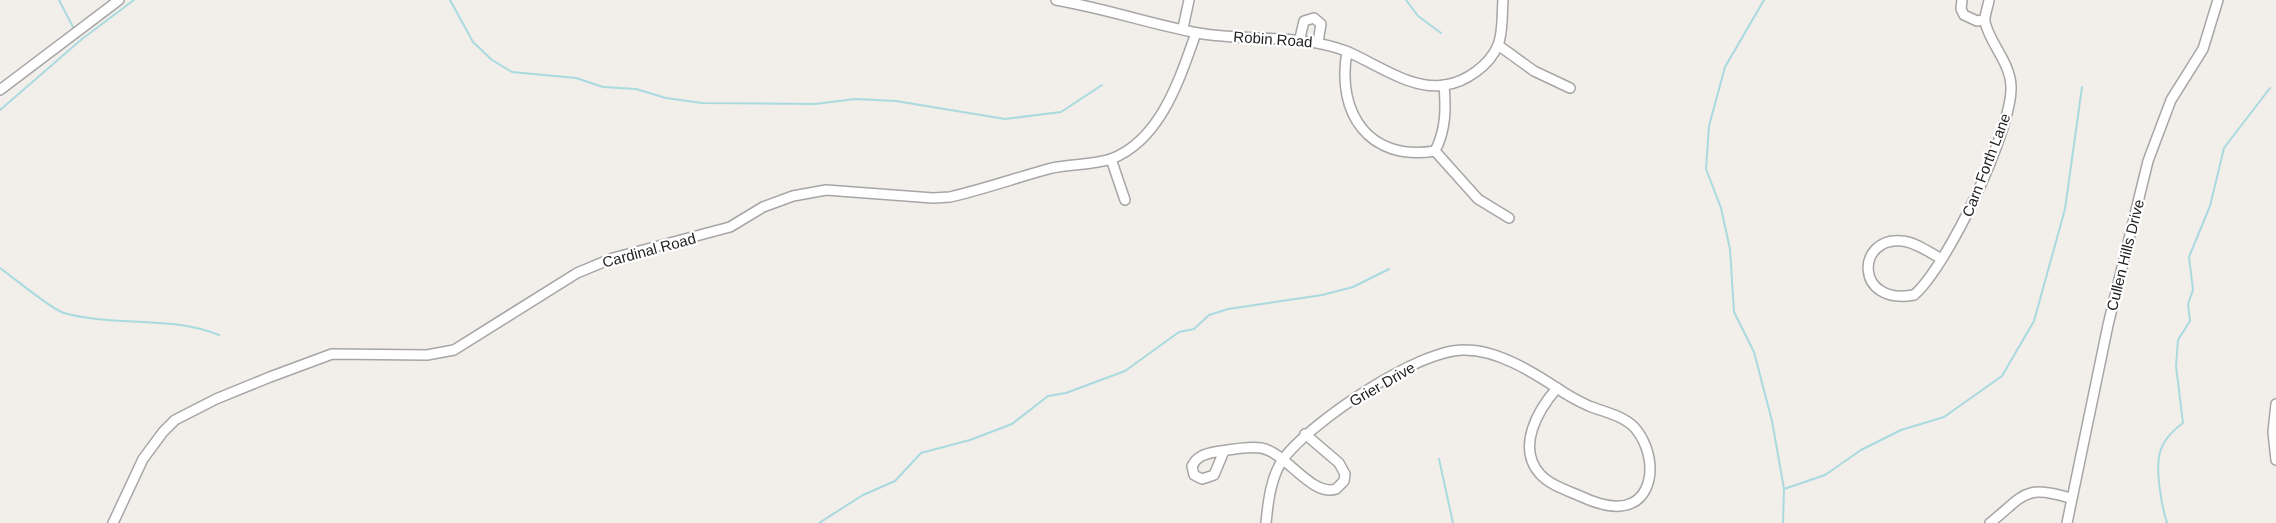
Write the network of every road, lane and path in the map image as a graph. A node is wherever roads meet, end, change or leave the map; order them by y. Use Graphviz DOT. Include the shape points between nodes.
graph roads {
  1 [pos="119,0"];
  2 [pos="1059,0"];
  3 [pos="1189,0"];
  4 [pos="1503,0"];
  5 [pos="1962,0"];
  6 [pos="1989,0"];
  7 [pos="2218,0"];
  8 [pos="1984,20"];
  9 [pos="1183,28"];
  10 [pos="1196,33"];
  11 [pos="1300,38"];
  12 [pos="1318,42"];
  13 [pos="1498,45"];
  14 [pos="1347,52"];
  15 [pos="1444,85"];
  16 [pos="1570,88"];
  17 [pos="0,90"];
  18 [pos="1435,151"];
  19 [pos="1111,159"];
  20 [pos="1125,200"];
  21 [pos="1509,218"];
  22 [pos="1940,258"];
  23 [pos="1557,388"];
  24 [pos="2276,404"];
  25 [pos="1305,434"];
  26 [pos="1224,451"];
  27 [pos="1282,460"];
  28 [pos="2276,460"];
  29 [pos="2070,498"];
  30 [pos="113,523"];
  31 [pos="1266,523"];
  32 [pos="1990,523"];
  33 [pos="2067,523"];
  1 -- 17 [label="street"];
  2 -- 9 [label="street, Robin Road"];
  3 -- 9 [label="street"];
  4 -- 13 [label="street"];
  5 -- 8 [label="street" via="1964,15"];
  6 -- 8 [label="street"];
  7 -- 29 [label="street, Cullen Hills Drive" via="2203,49 2171,100 2148,161"];
  8 -- 22 [label="street, Carn Forth Lane" via="2007,71 2010,103 1962,228"];
  9 -- 10 [label="street, Robin Road"];
  10 -- 11 [label="street, Robin Road"];
  10 -- 19 [label="street, Cardinal Road" via="1183,70 1152,129"];
  11 -- 12 [label="street, Robin Road"];
  11 -- 12 [label="street" via="1304,21 1314,18 1321,24"];
  12 -- 14 [label="street, Robin Road"];
  13 -- 15 [label="street" via="1480,69"];
  13 -- 16 [label="street" via="1534,71"];
  14 -- 15 [label="street, Robin Road" via="1407,79"];
  14 -- 18 [label="street" via="1344,93 1360,126 1391,150 1416,154"];
  15 -- 18 [label="street" via="1443,132"];
  18 -- 21 [label="street" via="1478,199"];
  19 -- 20 [label="street"];
  19 -- 30 [label="street, Cardinal Road" via="1058,167 950,197 826,190 793,196 763,207 730,227 613,258 577,273 449,351 427,356 332,354 216,399 176,420 143,459"];
  22 -- 22 [label="street, Carn Forth Lane" via="1912,243 1893,242 1870,255 1868,272 1876,290 1893,297 1914,295 1927,282"];
  23 -- 23 [label="street, Grier Drive" via="1628,422 1641,436 1649,456 1650,474 1638,500 1626,505 1606,505 1558,487 1541,474 1532,460 1532,431 1536,416"];
  23 -- 25 [label="street, Grier Drive" via="1491,355 1449,351 1396,375"];
  24 -- 28 [label="street"];
  25 -- 27 [label="street, Grier Drive"];
  25 -- 27 [label="street" via="1342,468 1345,474 1340,486 1331,491 1318,488"];
  26 -- 27 [label="street" via="1262,448"];
  27 -- 31 [label="street, Grier Drive" via="1272,486"];
  29 -- 32 [label="street" via="2044,490 2028,493"];
  29 -- 33 [label="street, Cullen Hills Drive"];
}
